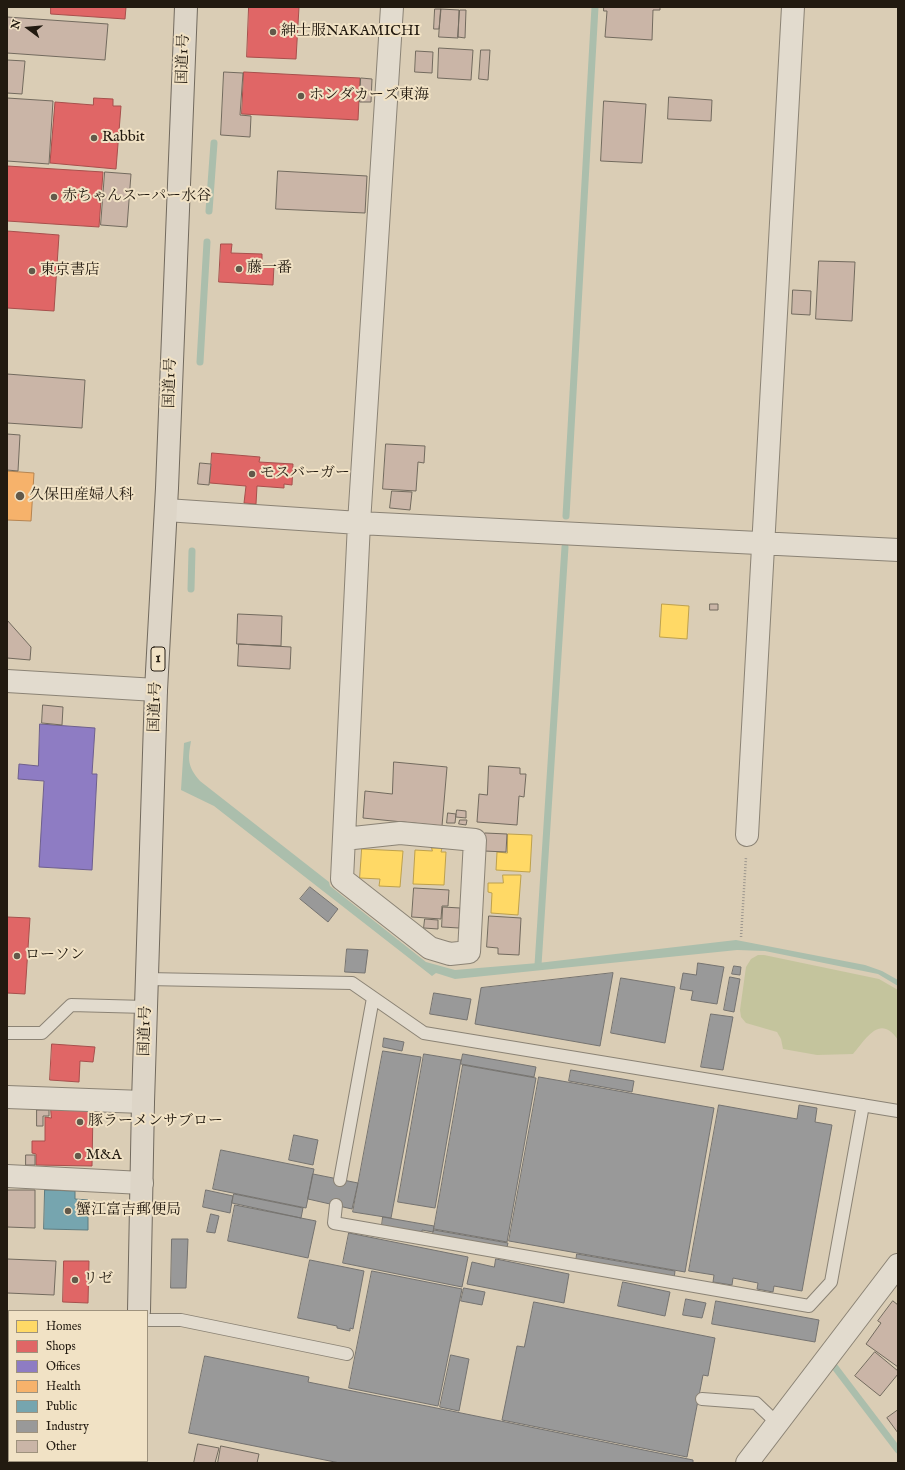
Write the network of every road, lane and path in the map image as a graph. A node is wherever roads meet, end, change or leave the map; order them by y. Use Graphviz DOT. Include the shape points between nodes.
graph roads {
  1 [pos="186,7"];
  2 [pos="392,7"];
  3 [pos="794,7"];
  4 [pos="166,510"];
  5 [pos="359,523"];
  6 [pos="764,543"];
  7 [pos="898,550"];
  8 [pos="7,681"];
  9 [pos="156,690"];
  10 [pos="747,834"];
  11 [pos="344,839"];
  12 [pos="741,937"];
  13 [pos="147,979"];
  14 [pos="373,998"];
  15 [pos="146,1007"];
  16 [pos="7,1032"];
  17 [pos="7,1098"];
  18 [pos="143,1102"];
  19 [pos="863,1105"];
  20 [pos="898,1111"];
  21 [pos="7,1176"];
  22 [pos="340,1180"];
  23 [pos="142,1183"];
  24 [pos="336,1205"];
  25 [pos="898,1265"];
  26 [pos="138,1310"];
  27 [pos="148,1320"];
  28 [pos="347,1354"];
  29 [pos="702,1399"];
  30 [pos="777,1424"];
  31 [pos="747,1463"];
  1 -- 4 [label="highway, 国道1号 / 1"];
  2 -- 5 [label="street"];
  3 -- 6 [label="street"];
  4 -- 5 [label="street"];
  4 -- 9 [label="highway, 国道1号 / 1"];
  5 -- 6 [label="street"];
  5 -- 11 [label="street"];
  6 -- 7 [label="street"];
  6 -- 10 [label="street"];
  8 -- 9 [label="street"];
  9 -- 13 [label="highway, 国道1号 / 1"];
  10 -- 12 [label="path"];
  11 -- 11 [label="street" via="342,879 430,948 450,954 469,952 475,840 400,834"];
  13 -- 14 [label="lane" via="352,983"];
  13 -- 15 [label="highway, 国道1号 / 1"];
  14 -- 19 [label="lane" via="424,1033"];
  14 -- 22 [label="lane"];
  15 -- 16 [label="lane" via="72,1005 42,1034"];
  15 -- 18 [label="highway, 国道1号 / 1"];
  17 -- 18 [label="street"];
  18 -- 23 [label="highway, 国道1号 / 1"];
  19 -- 20 [label="lane"];
  19 -- 24 [label="lane" via="831,1282 809,1306 334,1223"];
  21 -- 23 [label="street"];
  23 -- 26 [label="highway, 国道1号 / 1"];
  25 -- 30 [label="street"];
  27 -- 28 [label="lane" via="181,1320"];
  29 -- 30 [label="lane" via="756,1403"];
  30 -- 31 [label="street"];
}
